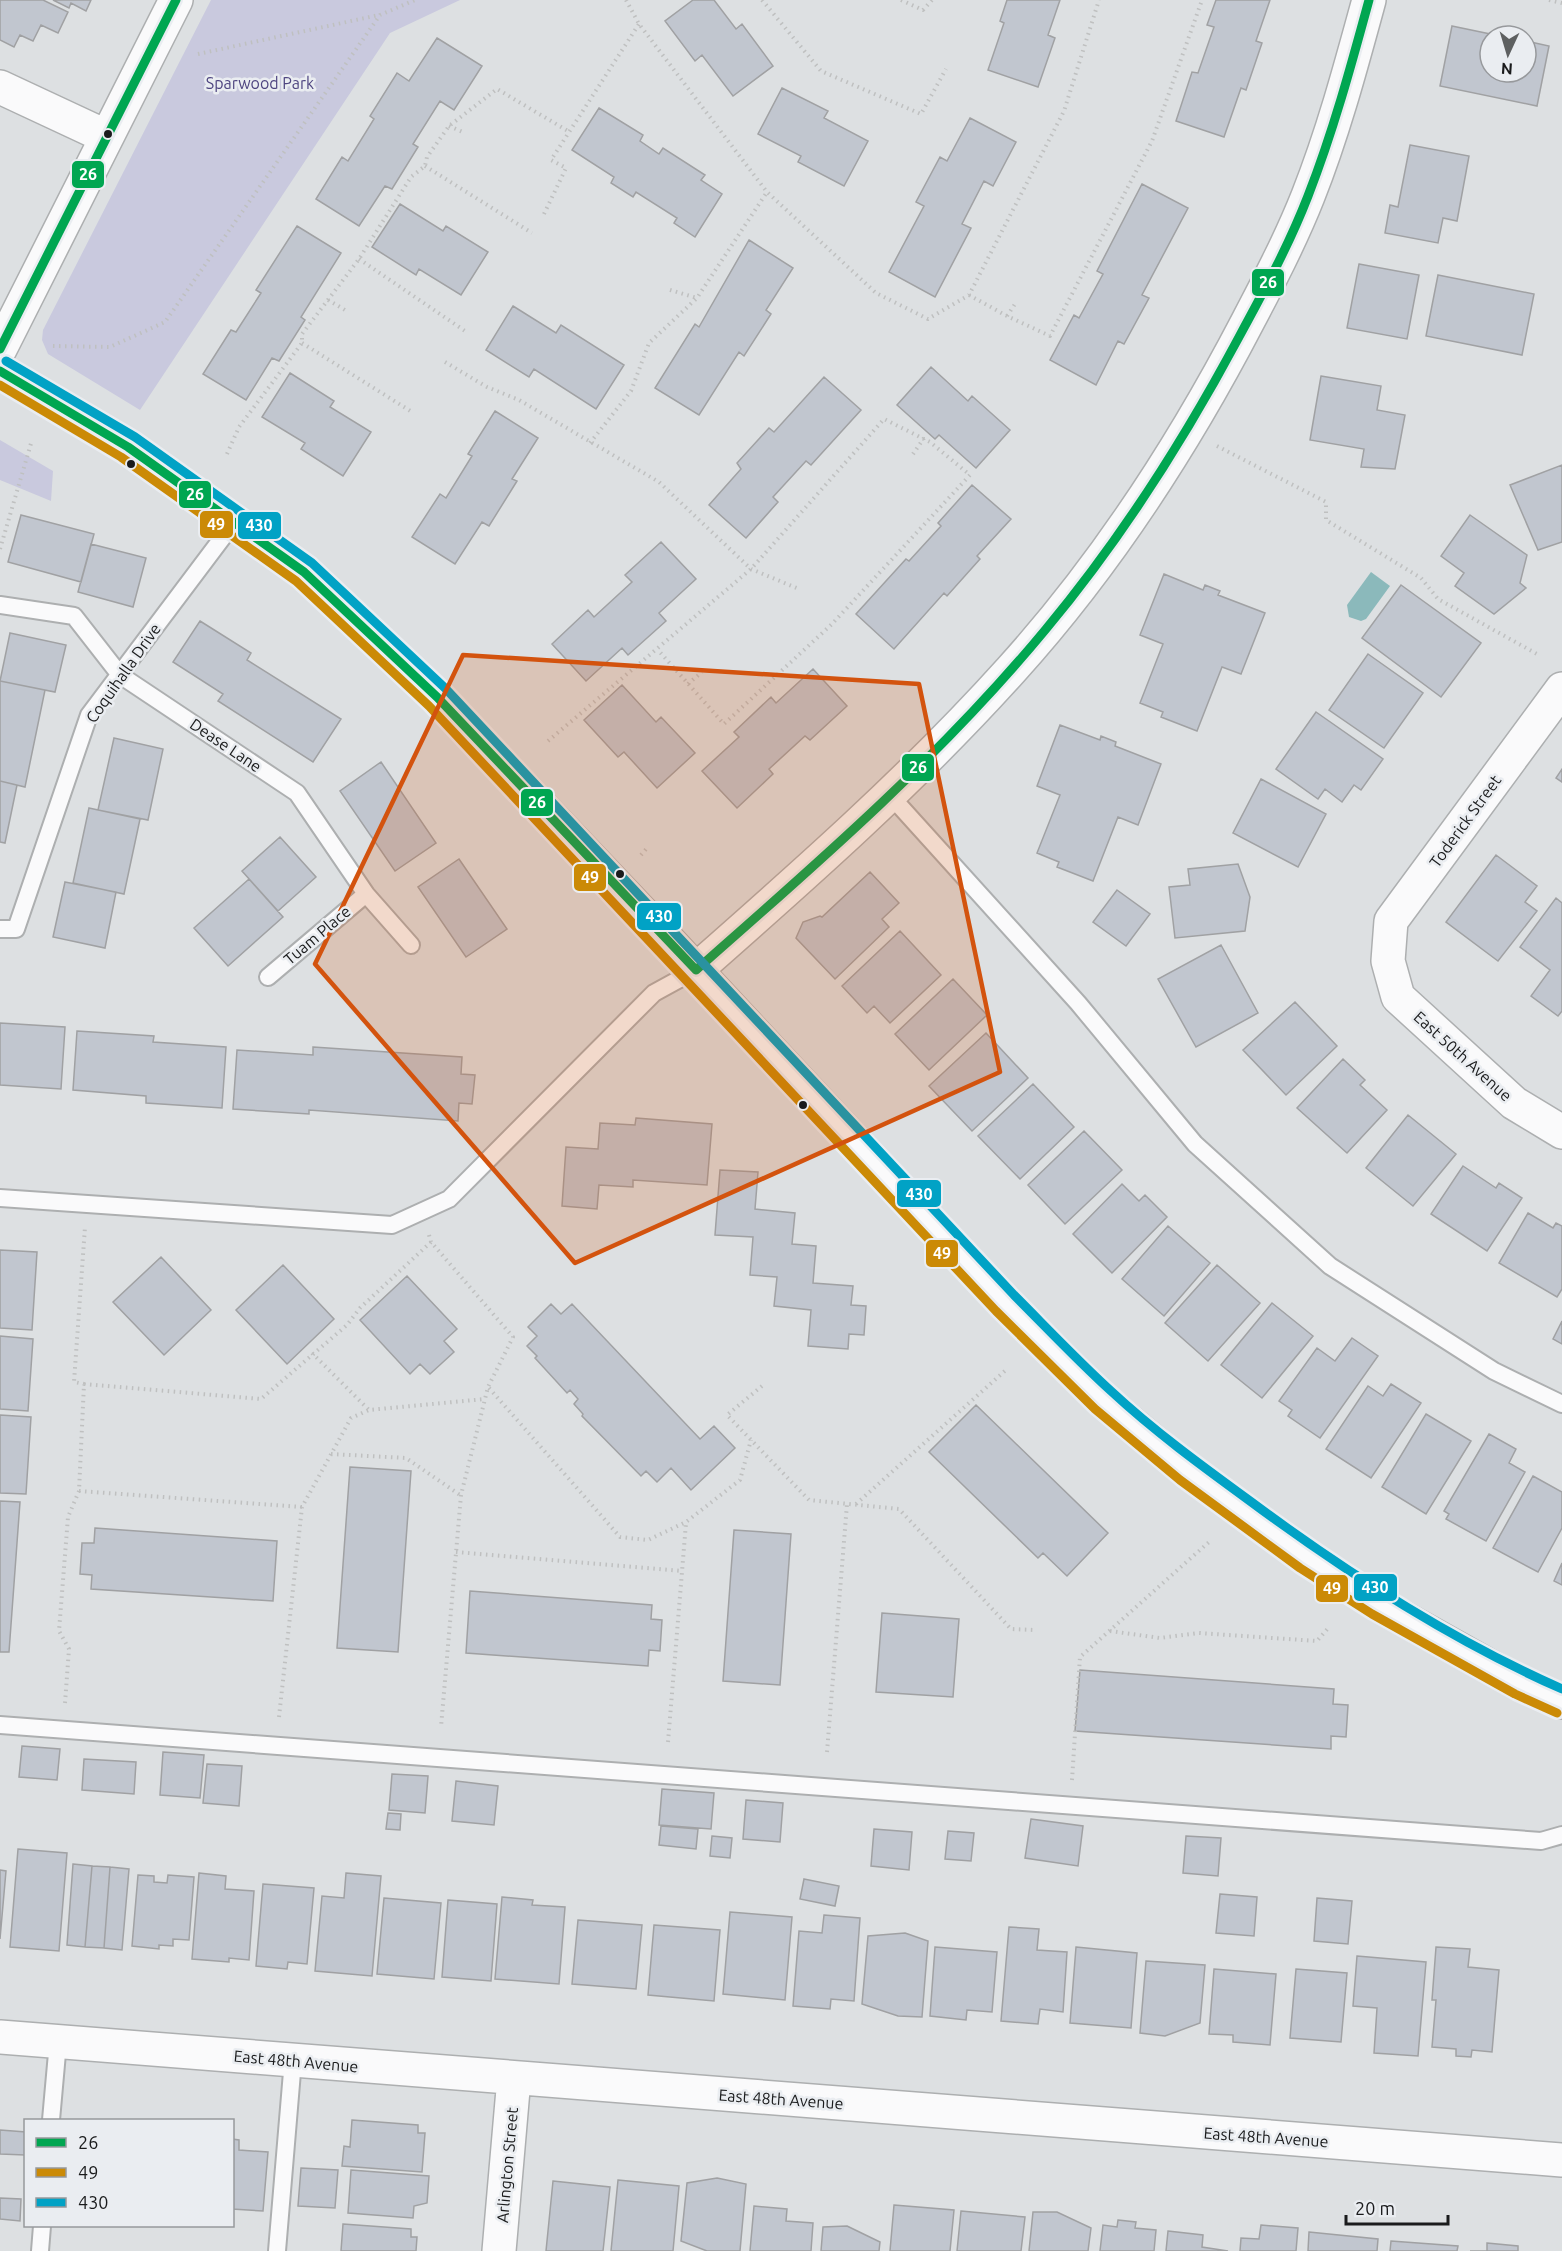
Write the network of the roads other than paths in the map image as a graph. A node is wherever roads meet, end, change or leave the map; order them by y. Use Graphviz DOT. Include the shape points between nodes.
graph roads {
  1 [pos="176,0"];
  2 [pos="1369,0"];
  3 [pos="0,87"];
  4 [pos="105,136"];
  5 [pos="0,349"];
  6 [pos="0,371"];
  7 [pos="235,521"];
  8 [pos="0,605"];
  9 [pos="120,675"];
  10 [pos="1562,689"];
  11 [pos="889,794"];
  12 [pos="366,894"];
  13 [pos="0,928"];
  14 [pos="411,945"];
  15 [pos="1388,961"];
  16 [pos="696,970"];
  17 [pos="268,977"];
  18 [pos="1562,1132"];
  19 [pos="0,1198"];
  20 [pos="1562,1404"];
  21 [pos="1562,1702"];
  22 [pos="0,1725"];
  23 [pos="1562,1836"];
  24 [pos="0,2037"];
  25 [pos="58,2042"];
  26 [pos="293,2060"];
  27 [pos="514,2078"];
  28 [pos="51,2119"];
  29 [pos="1562,2160"];
  30 [pos="42,2227"];
  31 [pos="40,2251"];
  32 [pos="277,2251"];
  33 [pos="499,2251"];
  1 -- 4 [label="street"];
  2 -- 11 [label="street" via="1308,197 1215,385 1149,490 1079,589 1012,669"];
  3 -- 4 [label="street"];
  4 -- 5 [label="street"];
  6 -- 7 [label="street" via="128,447"];
  7 -- 9 [label="lane, Coquihalla Drive"];
  7 -- 16 [label="street" via="304,572 437,697"];
  8 -- 9 [label="lane, Dease Lane" via="74,616"];
  9 -- 12 [label="lane, Dease Lane" via="297,793"];
  9 -- 13 [label="lane, Coquihalla Drive" via="89,715 16,929"];
  10 -- 15 [label="street, Toderick Street" via="1391,921"];
  11 -- 16 [label="street"];
  11 -- 20 [label="lane" via="1078,1003 1195,1144 1330,1266 1494,1371"];
  12 -- 14 [label="lane, Dease Lane"];
  12 -- 17 [label="lane, Tuam Place"];
  15 -- 18 [label="street, East 50th Avenue" via="1398,997 1514,1103"];
  16 -- 19 [label="lane" via="654,993 449,1198 392,1225"];
  16 -- 21 [label="street" via="1005,1303 1103,1400 1187,1470 1316,1564 1378,1604 1521,1684"];
  22 -- 23 [label="lane" via="1541,1841"];
  24 -- 25 [label="street, East 48th Avenue"];
  25 -- 26 [label="street, East 48th Avenue"];
  25 -- 28 [label="lane"];
  26 -- 27 [label="street, East 48th Avenue"];
  26 -- 32 [label="lane"];
  27 -- 29 [label="street, East 48th Avenue"];
  27 -- 33 [label="street, Arlington Street"];
  30 -- 31 [label="lane"];
}
